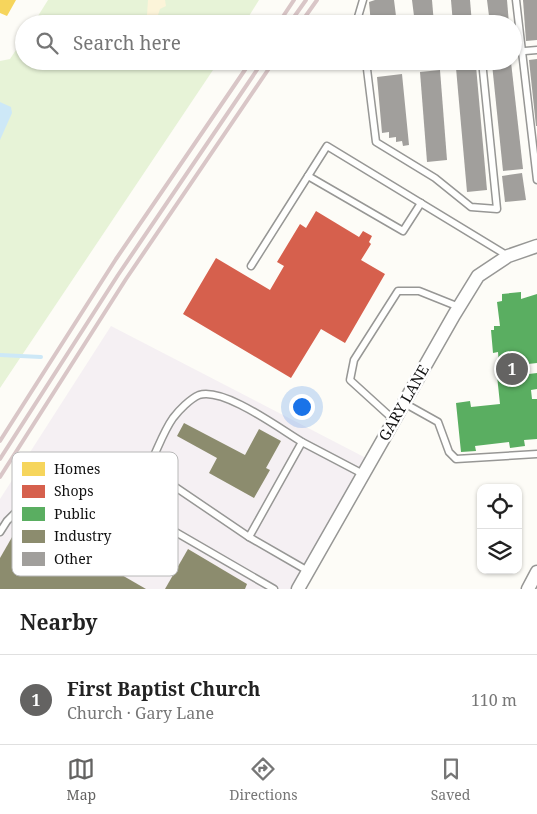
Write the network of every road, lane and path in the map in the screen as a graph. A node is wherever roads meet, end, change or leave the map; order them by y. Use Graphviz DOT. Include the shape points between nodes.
graph roads {
  1 [pos="363,0"];
  2 [pos="516,0"];
  3 [pos="359,15"];
  4 [pos="518,15"];
  5 [pos="537,50"];
  6 [pos="522,52"];
  7 [pos="367,70"];
  8 [pos="483,70"];
  9 [pos="308,176"];
  10 [pos="537,180"];
  11 [pos="421,203"];
  12 [pos="537,246"];
  13 [pos="508,256"];
  14 [pos="251,266"];
  15 [pos="459,307"];
  16 [pos="404,403"];
  17 [pos="394,420"];
  18 [pos="302,442"];
  19 [pos="156,452"];
  20 [pos="537,454"];
  21 [pos="363,474"];
  22 [pos="178,489"];
  23 [pos="12,515"];
  24 [pos="0,532"];
  25 [pos="178,534"];
  26 [pos="249,538"];
  27 [pos="308,570"];
  28 [pos="537,572"];
  29 [pos="274,589"];
  30 [pos="298,589"];
  31 [pos="528,589"];
  1 -- 3 [label="lane"];
  2 -- 4 [label="lane"];
  5 -- 6 [label="lane"];
  6 -- 10 [label="lane"];
  7 -- 8 [label="lane" via="376,142 435,178 472,207 497,208"];
  9 -- 11 [label="lane" via="403,231"];
  9 -- 11 [label="lane" via="327,146"];
  9 -- 14 [label="lane"];
  11 -- 13 [label="lane"];
  12 -- 13 [label="street, GARY LANE"];
  13 -- 15 [label="street, GARY LANE" via="478,276"];
  15 -- 16 [label="street, GARY LANE"];
  15 -- 17 [label="lane" via="419,291 398,291 354,360 350,380"];
  16 -- 17 [label="street, GARY LANE"];
  16 -- 20 [label="lane" via="438,422 449,452 456,460"];
  17 -- 21 [label="street, GARY LANE"];
  18 -- 19 [label="lane" via="236,402 215,395 200,395 173,418"];
  18 -- 21 [label="lane"];
  18 -- 26 [label="lane"];
  21 -- 27 [label="street, GARY LANE"];
  22 -- 26 [label="lane"];
  23 -- 24 [label="lane"];
  25 -- 29 [label="lane"];
  26 -- 27 [label="lane"];
  27 -- 30 [label="street, GARY LANE"];
  28 -- 31 [label="street"];
}
